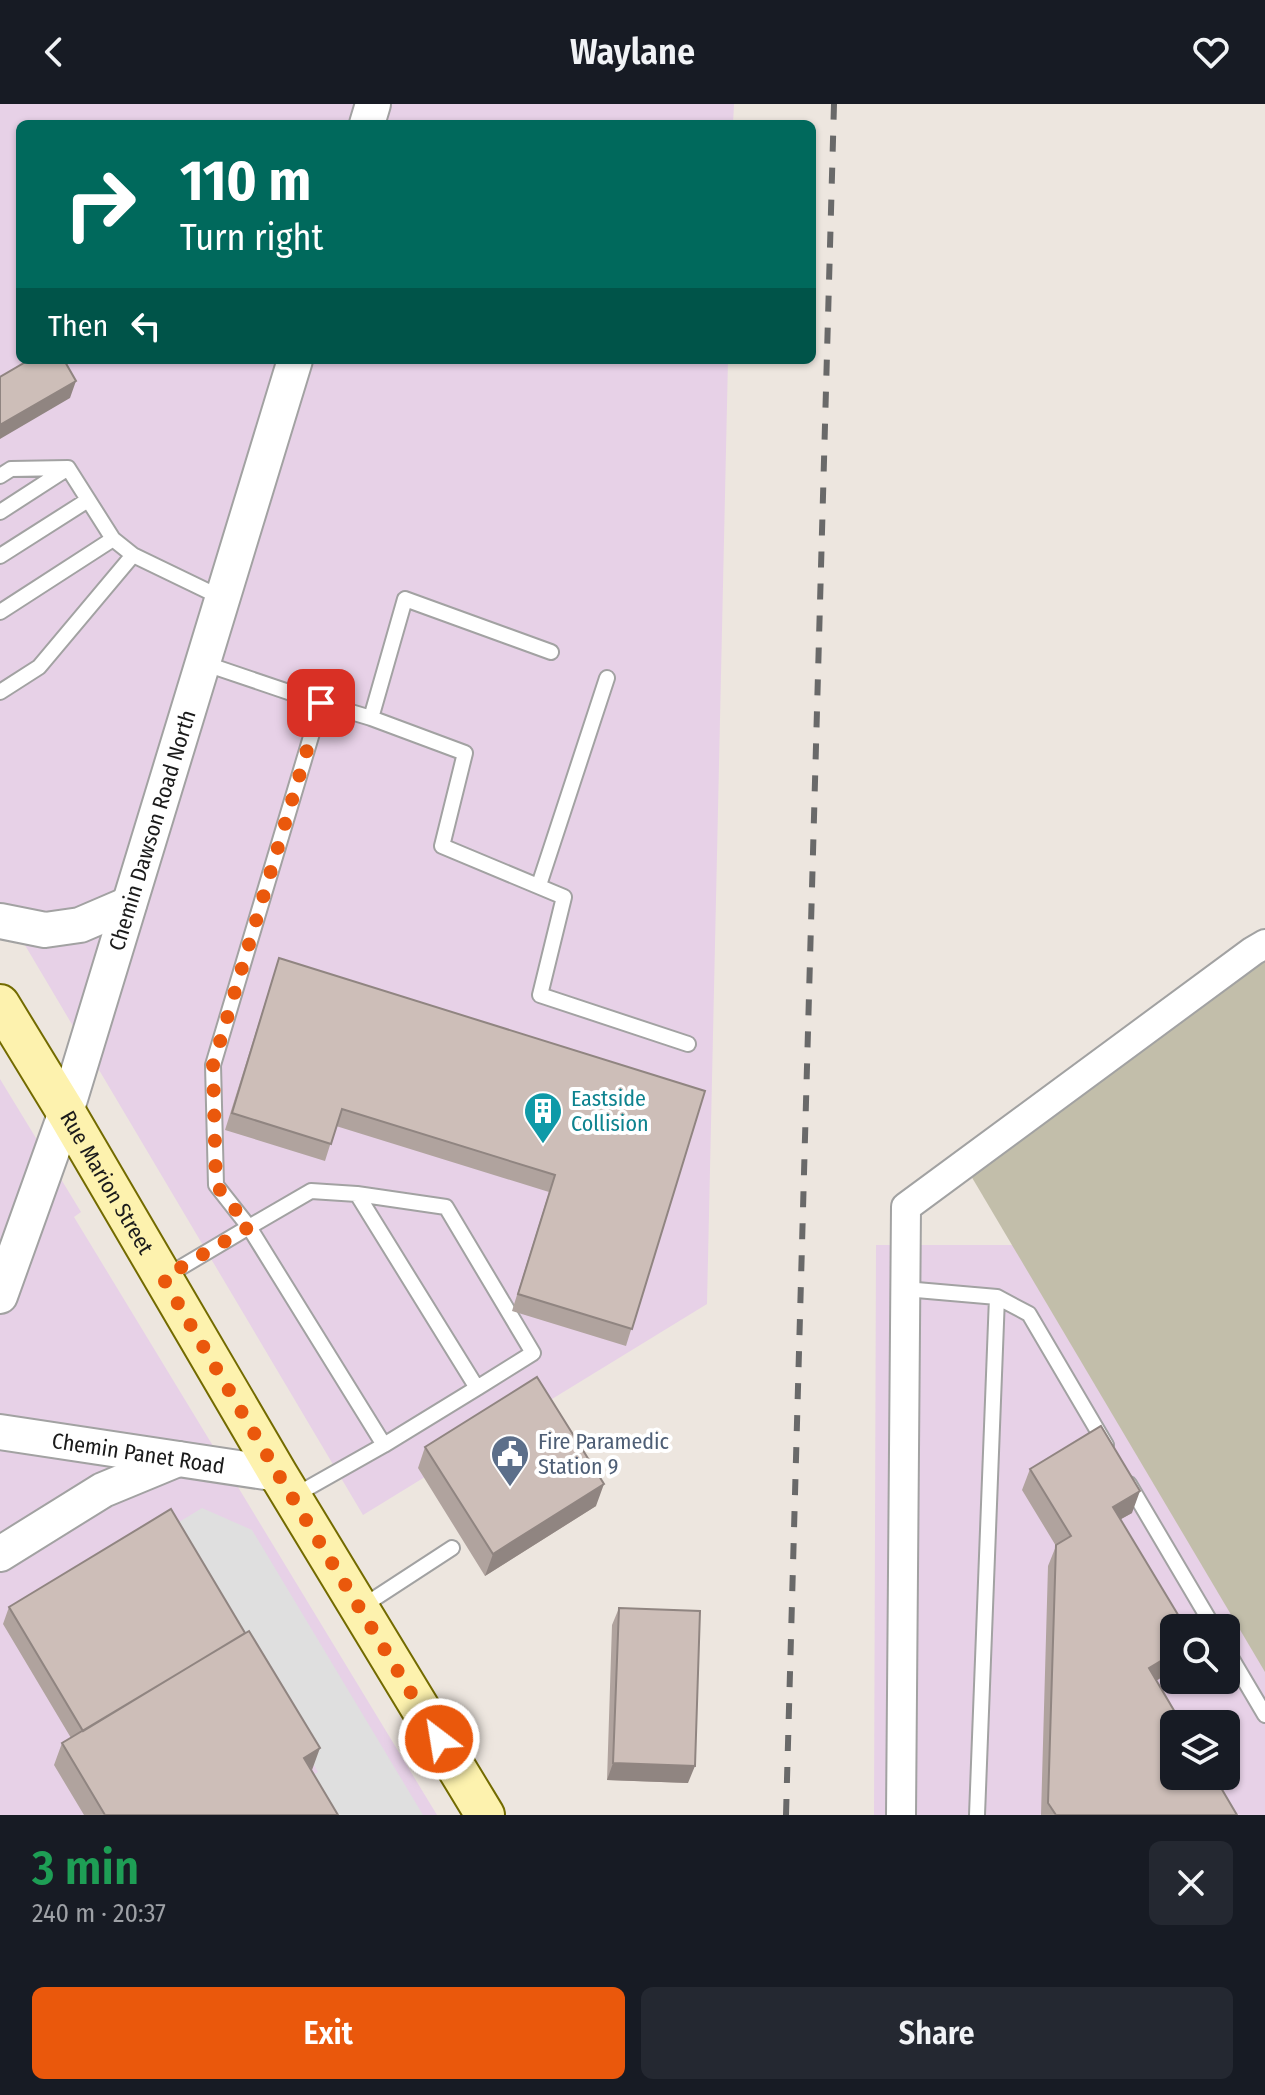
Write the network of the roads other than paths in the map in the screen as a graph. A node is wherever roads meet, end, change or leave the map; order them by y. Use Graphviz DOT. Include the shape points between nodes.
graph roads {
  1 [pos="294,364"];
  2 [pos="68,468"];
  3 [pos="0,476"];
  4 [pos="88,500"];
  5 [pos="0,512"];
  6 [pos="113,539"];
  7 [pos="133,555"];
  8 [pos="0,556"];
  9 [pos="222,598"];
  10 [pos="0,612"];
  11 [pos="551,652"];
  12 [pos="203,663"];
  13 [pos="607,678"];
  14 [pos="0,692"];
  15 [pos="321,703"];
  16 [pos="371,718"];
  17 [pos="539,885"];
  18 [pos="129,904"];
  19 [pos="0,921"];
  20 [pos="1265,944"];
  21 [pos="0,1004"];
  22 [pos="688,1044"];
  23 [pos="66,1112"];
  24 [pos="357,1194"];
  25 [pos="249,1227"];
  26 [pos="7,1256"];
  27 [pos="163,1278"];
  28 [pos="905,1289"];
  29 [pos="0,1296"];
  30 [pos="997,1297"];
  31 [pos="477,1388"];
  32 [pos="0,1432"];
  33 [pos="384,1445"];
  34 [pos="178,1459"];
  35 [pos="1117,1464"];
  36 [pos="1125,1478"];
  37 [pos="284,1486"];
  38 [pos="452,1548"];
  39 [pos="0,1554"];
  40 [pos="360,1609"];
  41 [pos="1206,1614"];
  42 [pos="1240,1673"];
  43 [pos="1265,1715"];
  44 [pos="485,1815"];
  45 [pos="901,1815"];
  46 [pos="977,1815"];
  1 -- 9 [label="street, Chemin Dawson Road North"];
  2 -- 3 [label="lane" via="11,469"];
  2 -- 4 [label="lane"];
  2 -- 5 [label="lane"];
  4 -- 6 [label="lane"];
  4 -- 8 [label="lane"];
  6 -- 7 [label="lane"];
  6 -- 10 [label="lane"];
  7 -- 9 [label="lane"];
  7 -- 14 [label="lane" via="39,667"];
  9 -- 12 [label="street, Chemin Dawson Road North"];
  11 -- 16 [label="lane" via="405,599"];
  12 -- 15 [label="lane"];
  12 -- 18 [label="street, Chemin Dawson Road North"];
  13 -- 17 [label="lane"];
  15 -- 16 [label="lane"];
  15 -- 25 [label="lane" via="213,1065 216,1185"];
  16 -- 17 [label="lane" via="465,753 442,846"];
  17 -- 22 [label="lane" via="564,897 540,995"];
  18 -- 19 [label="street" via="80,925 45,930"];
  18 -- 23 [label="street, Chemin Dawson Road North"];
  20 -- 28 [label="street" via="906,1207"];
  21 -- 23 [label="main road, Rue Marion Street"];
  23 -- 26 [label="street, Chemin Dawson Road North"];
  23 -- 27 [label="main road, Rue Marion Street"];
  24 -- 25 [label="lane" via="311,1191"];
  24 -- 31 [label="lane"];
  24 -- 31 [label="lane" via="446,1207 533,1353"];
  25 -- 27 [label="lane"];
  25 -- 33 [label="lane"];
  26 -- 29 [label="street, Chemin Dawson Road North"];
  27 -- 37 [label="main road, Rue Marion Street"];
  28 -- 30 [label="lane"];
  28 -- 45 [label="street"];
  30 -- 35 [label="lane" via="1029,1314"];
  30 -- 46 [label="lane"];
  31 -- 33 [label="lane"];
  32 -- 34 [label="street, Chemin Panet Road"];
  33 -- 37 [label="lane"];
  34 -- 37 [label="street, Chemin Panet Road"];
  34 -- 39 [label="street" via="103,1490"];
  36 -- 41 [label="lane"];
  37 -- 40 [label="main road, Rue Marion Street"];
  38 -- 40 [label="lane"];
  40 -- 44 [label="main road, Rue Marion Street"];
  42 -- 43 [label="lane"];
}
